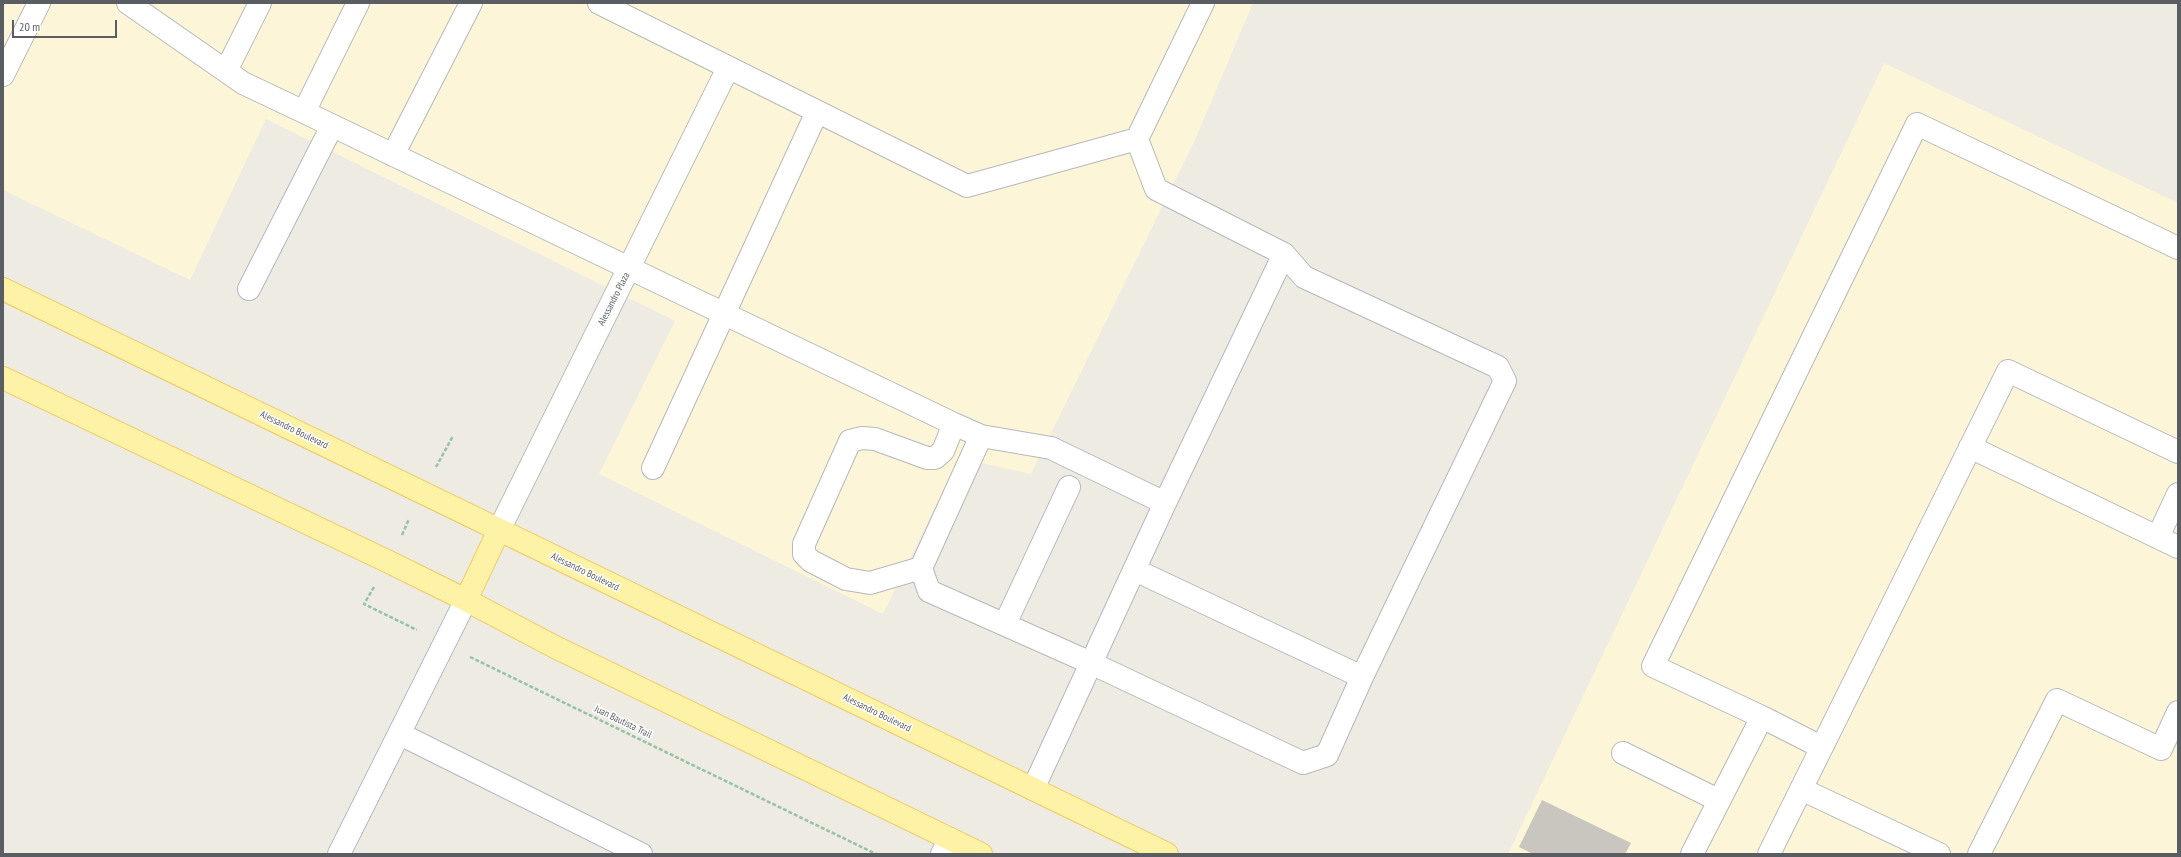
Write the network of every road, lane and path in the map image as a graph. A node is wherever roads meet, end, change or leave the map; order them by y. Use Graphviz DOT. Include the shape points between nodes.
graph roads {
  1 [pos="39,3"];
  2 [pos="128,3"];
  3 [pos="260,3"];
  4 [pos="358,3"];
  5 [pos="470,3"];
  6 [pos="599,3"];
  7 [pos="1203,3"];
  8 [pos="728,68"];
  9 [pos="226,71"];
  10 [pos="3,75"];
  11 [pos="304,112"];
  12 [pos="817,112"];
  13 [pos="332,126"];
  14 [pos="1137,139"];
  15 [pos="393,155"];
  16 [pos="2178,248"];
  17 [pos="1284,254"];
  18 [pos="629,269"];
  19 [pos="3,289"];
  20 [pos="249,289"];
  21 [pos="723,314"];
  22 [pos="3,378"];
  23 [pos="954,424"];
  24 [pos="981,436"];
  25 [pos="1970,447"];
  26 [pos="2178,452"];
  27 [pos="653,468"];
  28 [pos="1069,487"];
  29 [pos="2178,494"];
  30 [pos="1165,503"];
  31 [pos="498,530"];
  32 [pos="2158,538"];
  33 [pos="2178,548"];
  34 [pos="921,568"];
  35 [pos="1135,570"];
  36 [pos="466,600"];
  37 [pos="364,604"];
  38 [pos="1005,624"];
  39 [pos="444,644"];
  40 [pos="1091,663"];
  41 [pos="1362,677"];
  42 [pos="2178,712"];
  43 [pos="1762,717"];
  44 [pos="400,734"];
  45 [pos="1821,747"];
  46 [pos="1623,753"];
  47 [pos="1033,789"];
  48 [pos="1801,789"];
  49 [pos="1718,800"];
  50 [pos="946,846"];
  51 [pos="339,854"];
  52 [pos="641,854"];
  53 [pos="876,854"];
  54 [pos="981,854"];
  55 [pos="1167,854"];
  56 [pos="1692,854"];
  57 [pos="1768,854"];
  58 [pos="1939,854"];
  59 [pos="1979,854"];
  1 -- 10 [label="lane"];
  2 -- 9 [label="lane"];
  3 -- 9 [label="lane"];
  4 -- 11 [label="lane"];
  5 -- 15 [label="lane"];
  6 -- 8 [label="lane"];
  7 -- 14 [label="lane"];
  8 -- 12 [label="lane"];
  8 -- 18 [label="lane, Alessandro Plaza"];
  9 -- 11 [label="lane" via="243,83"];
  11 -- 13 [label="lane"];
  12 -- 14 [label="lane" via="967,186"];
  12 -- 21 [label="lane"];
  13 -- 15 [label="lane"];
  13 -- 20 [label="lane"];
  14 -- 17 [label="lane" via="1156,189"];
  15 -- 18 [label="lane"];
  16 -- 43 [label="lane" via="1917,124 1653,666"];
  17 -- 30 [label="lane"];
  17 -- 41 [label="lane" via="1304,277 1498,367 1505,381"];
  18 -- 21 [label="lane"];
  18 -- 31 [label="lane, Alessandro Plaza"];
  19 -- 31 [label="main road, Alessandro Boulevard"];
  21 -- 23 [label="lane"];
  21 -- 27 [label="lane"];
  22 -- 36 [label="main road"];
  23 -- 24 [label="lane"];
  23 -- 34 [label="lane" via="943,451 935,458 927,458 875,439 862,438 850,441 804,544 804,554 811,561 846,579 870,583"];
  24 -- 30 [label="lane" via="1051,448"];
  24 -- 34 [label="lane"];
  25 -- 26 [label="lane" via="2008,371"];
  25 -- 32 [label="lane"];
  25 -- 45 [label="lane"];
  28 -- 38 [label="lane"];
  29 -- 32 [label="lane"];
  30 -- 35 [label="lane"];
  31 -- 36 [label="main road"];
  31 -- 47 [label="main road, Alessandro Boulevard"];
  32 -- 33 [label="lane"];
  34 -- 38 [label="lane" via="929,590"];
  35 -- 40 [label="lane"];
  35 -- 41 [label="lane"];
  36 -- 39 [label="lane"];
  36 -- 50 [label="main road"];
  37 -- 39 [label="path, Juan Bautista Trail"];
  38 -- 40 [label="lane"];
  39 -- 44 [label="lane"];
  39 -- 53 [label="path, Juan Bautista Trail"];
  40 -- 41 [label="lane" via="1303,763 1327,755"];
  40 -- 47 [label="lane"];
  42 -- 59 [label="lane" via="2161,749 2057,700"];
  43 -- 45 [label="lane"];
  43 -- 49 [label="lane"];
  44 -- 51 [label="lane"];
  44 -- 52 [label="lane"];
  45 -- 48 [label="lane"];
  46 -- 49 [label="lane"];
  47 -- 55 [label="main road, Alessandro Boulevard"];
  48 -- 57 [label="lane"];
  48 -- 58 [label="lane"];
  49 -- 56 [label="lane"];
  50 -- 54 [label="main road"];
}
